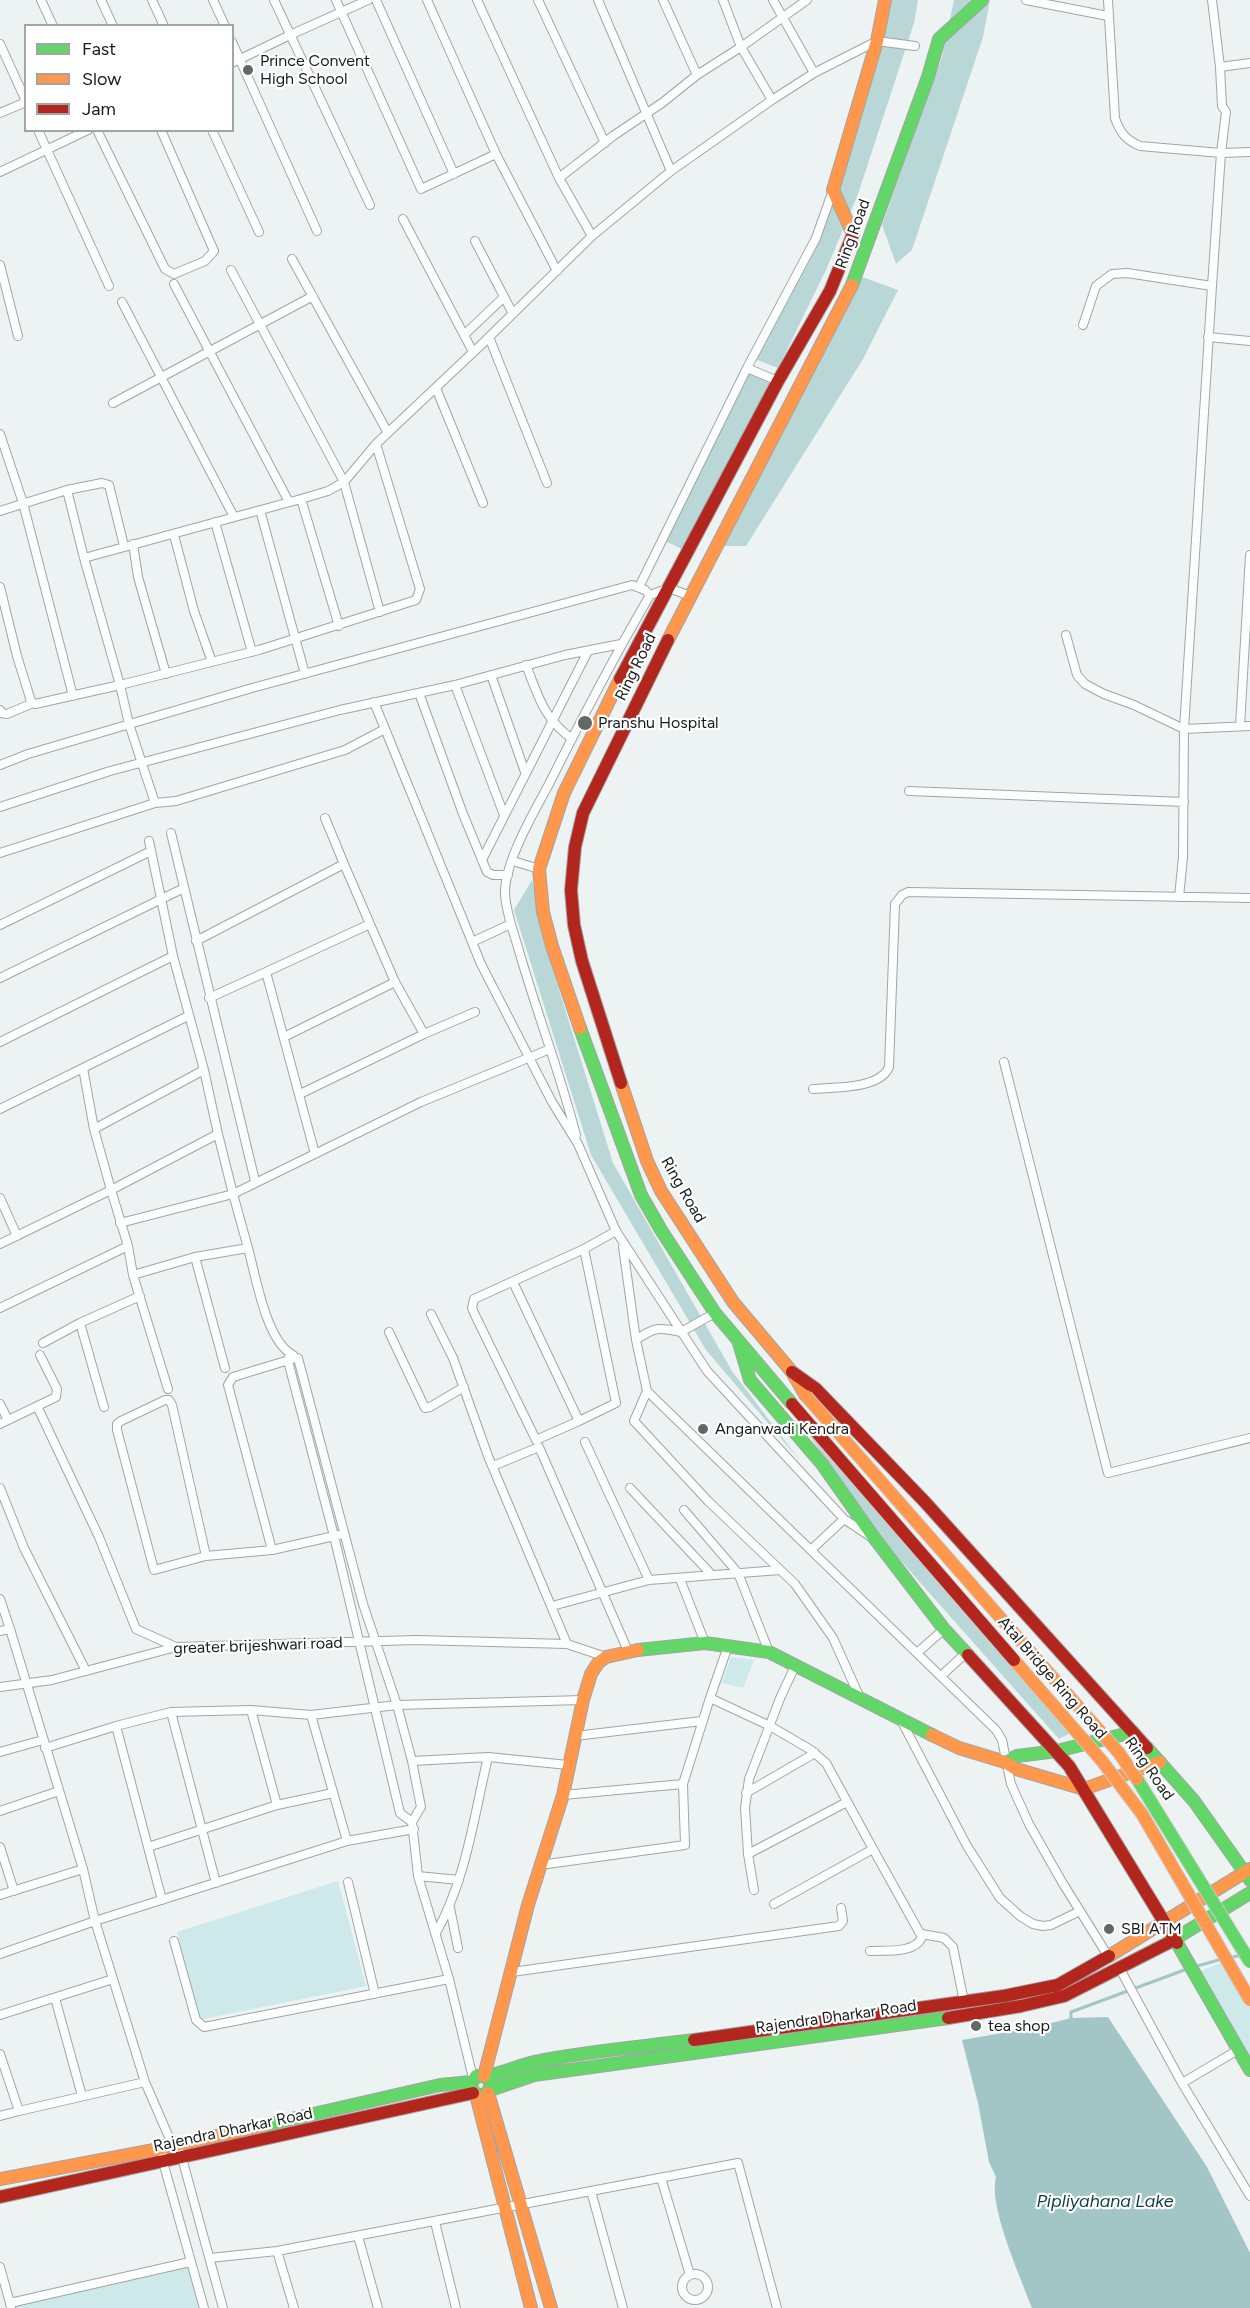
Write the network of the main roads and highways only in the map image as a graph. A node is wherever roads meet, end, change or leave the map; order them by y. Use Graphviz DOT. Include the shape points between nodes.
graph roads {
  1 [pos="885,0"];
  2 [pos="982,0"];
  3 [pos="739,1343"];
  4 [pos="792,1372"];
  5 [pos="792,1404"];
  6 [pos="1133,1732"];
  7 [pos="1057,1751"];
  8 [pos="1005,1762"];
  9 [pos="1160,1762"];
  10 [pos="1084,1789"];
  11 [pos="1248,1873"];
  12 [pos="1250,1893"];
  13 [pos="1164,1923"];
  14 [pos="1175,1940"];
  15 [pos="1250,1962"];
  16 [pos="1250,2000"];
  17 [pos="1250,2070"];
  18 [pos="480,2085"];
  19 [pos="0,2179"];
  20 [pos="0,2197"];
  21 [pos="531,2308"];
  22 [pos="551,2308"];
  1 -- 3 [label="main road, Ring Road" via="877,41 833,190 853,234 830,291 615,688 564,793 539,869 543,912 552,946 633,1176 661,1230"];
  2 -- 4 [label="main road, Ring Road" via="939,39 856,275 583,813 575,847 571,890 582,961 647,1161 661,1191 733,1302"];
  3 -- 5 [label="main road, Ring Road"];
  3 -- 7 [label="main road" via="750,1380 822,1464 944,1629"];
  4 -- 6 [label="main road" via="816,1389 916,1493"];
  4 -- 15 [label="main road, Ring Road, bridge" via="806,1396 1119,1754 1151,1799"];
  5 -- 16 [label="main road, Atal Bridge Ring Road, bridge" via="1102,1761 1142,1814"];
  6 -- 7 [label="main road"];
  6 -- 9 [label="main road"];
  7 -- 8 [label="main road" via="1017,1756"];
  7 -- 10 [label="main road"];
  8 -- 10 [label="main road" via="1016,1769"];
  8 -- 18 [label="main road" via="959,1748 769,1652 705,1643 606,1657 591,1674 583,1700 563,1795"];
  9 -- 10 [label="main road"];
  9 -- 11 [label="main road"];
  10 -- 13 [label="main road"];
  11 -- 13 [label="main road, Rajendra Dharkar Road"];
  12 -- 14 [label="main road, Rajendra Dharkar Road"];
  13 -- 14 [label="main road"];
  13 -- 18 [label="main road, Rajendra Dharkar Road" via="1058,1985 964,2002 535,2062 503,2070"];
  14 -- 17 [label="main road"];
  14 -- 18 [label="main road, Rajendra Dharkar Road" via="1064,1996 1021,2006"];
  18 -- 19 [label="main road, Rajendra Dharkar Road" via="428,2088 177,2145"];
  18 -- 20 [label="main road, Rajendra Dharkar Road" via="182,2158"];
  18 -- 21 [label="main road"];
  18 -- 22 [label="main road" via="521,2203"];
}
